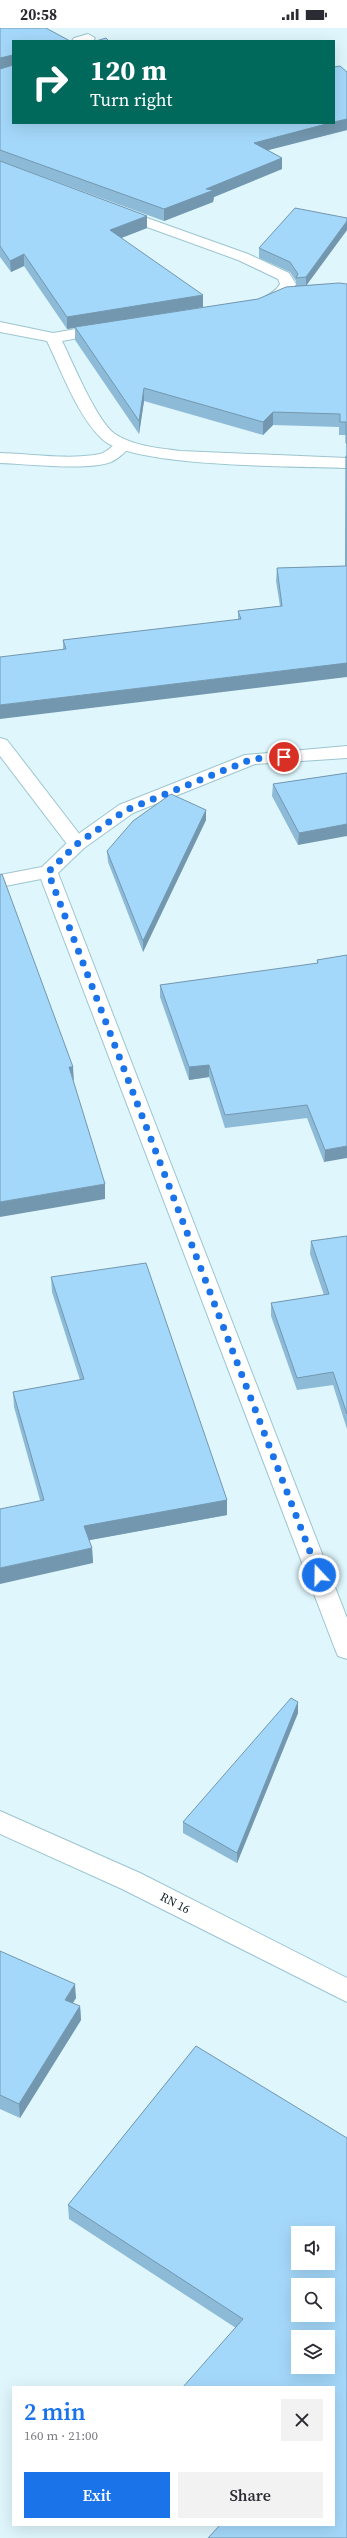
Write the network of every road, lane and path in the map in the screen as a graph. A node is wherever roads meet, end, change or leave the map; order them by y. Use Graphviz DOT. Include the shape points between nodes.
graph roads {
  1 [pos="108,207"];
  2 [pos="304,292"];
  3 [pos="282,294"];
  4 [pos="251,307"];
  5 [pos="118,326"];
  6 [pos="0,327"];
  7 [pos="52,338"];
  8 [pos="124,444"];
  9 [pos="0,458"];
  10 [pos="347,463"];
  11 [pos="0,744"];
  12 [pos="347,752"];
  13 [pos="77,844"];
  14 [pos="48,872"];
  15 [pos="0,881"];
  16 [pos="347,1649"];
  17 [pos="0,1822"];
  18 [pos="347,1990"];
  1 -- 3 [label="street" via="242,257 284,276 288,284"];
  2 -- 3 [label="street"];
  3 -- 4 [label="street" via="273,301"];
  5 -- 7 [label="street"];
  6 -- 7 [label="street"];
  7 -- 8 [label="street" via="96,424 109,437"];
  8 -- 9 [label="street" via="107,458"];
  8 -- 10 [label="street" via="151,452 180,456"];
  11 -- 13 [label="street"];
  12 -- 13 [label="street" via="252,759 126,810"];
  13 -- 14 [label="street"];
  14 -- 15 [label="street"];
  14 -- 16 [label="street"];
  17 -- 18 [label="street, RN 16 / RN 16" via="131,1881"];
}
